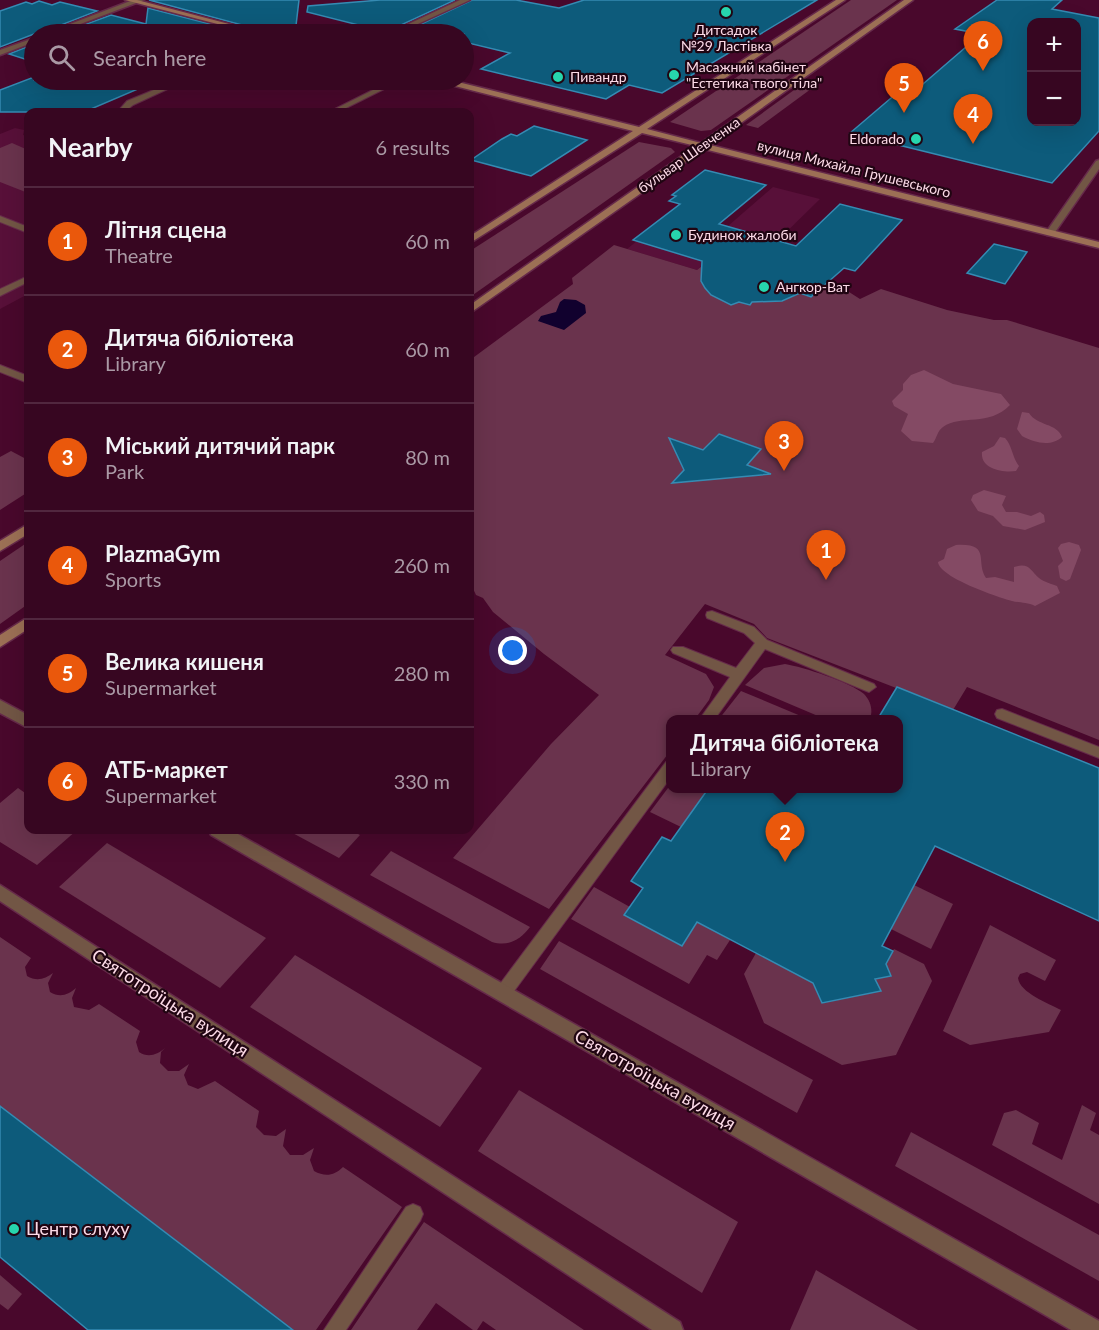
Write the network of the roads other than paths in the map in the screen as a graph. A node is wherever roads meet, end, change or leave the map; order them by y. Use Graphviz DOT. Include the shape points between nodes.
graph roads {
  1 [pos="466,0"];
  2 [pos="841,0"];
  3 [pos="909,0"];
  4 [pos="135,1"];
  5 [pos="74,24"];
  6 [pos="224,24"];
  7 [pos="413,24"];
  8 [pos="24,44"];
  9 [pos="0,53"];
  10 [pos="474,88"];
  11 [pos="160,90"];
  12 [pos="378,90"];
  13 [pos="125,108"];
  14 [pos="341,108"];
  15 [pos="639,129"];
  16 [pos="703,145"];
  17 [pos="1099,163"];
  18 [pos="0,219"];
  19 [pos="24,228"];
  20 [pos="1050,233"];
  21 [pos="474,237"];
  22 [pos="1099,245"];
  23 [pos="24,281"];
  24 [pos="0,293"];
  25 [pos="474,307"];
  26 [pos="0,368"];
  27 [pos="24,379"];
  28 [pos="24,531"];
  29 [pos="0,547"];
  30 [pos="712,615"];
  31 [pos="24,625"];
  32 [pos="0,642"];
  33 [pos="762,643"];
  34 [pos="678,650"];
  35 [pos="739,675"];
  36 [pos="869,687"];
  37 [pos="0,706"];
  38 [pos="1002,714"];
  39 [pos="710,715"];
  40 [pos="24,720"];
  41 [pos="1099,753"];
  42 [pos="666,773"];
  43 [pos="224,834"];
  44 [pos="0,892"];
  45 [pos="503,993"];
  46 [pos="413,1214"];
  47 [pos="651,1323"];
  48 [pos="334,1330"];
  49 [pos="672,1330"];
  50 [pos="1093,1330"];
  1 -- 7 [label="street"];
  2 -- 15 [label="main road"];
  3 -- 16 [label="main road, бульвар Шевченка"];
  4 -- 5 [label="street"];
  4 -- 6 [label="main road"];
  8 -- 9 [label="street"];
  10 -- 15 [label="main road, вулиця Михайла Грушевського"];
  11 -- 13 [label="lane"];
  12 -- 14 [label="lane"];
  15 -- 16 [label="main road, вулиця Михайла Грушевського"];
  15 -- 21 [label="main road"];
  16 -- 20 [label="main road, вулиця Михайла Грушевського"];
  16 -- 25 [label="main road, бульвар Шевченка"];
  17 -- 20 [label="street"];
  18 -- 19 [label="lane"];
  20 -- 22 [label="main road, вулиця Михайла Грушевського"];
  23 -- 24 [label="lane"];
  26 -- 27 [label="lane"];
  28 -- 29 [label="main road"];
  30 -- 33 [label="lane" via="749,630"];
  31 -- 32 [label="main road"];
  33 -- 35 [label="lane"];
  33 -- 36 [label="lane"];
  34 -- 35 [label="lane"];
  35 -- 39 [label="lane"];
  37 -- 40 [label="street"];
  38 -- 41 [label="lane"];
  42 -- 45 [label="lane"];
  43 -- 45 [label="street, Святотроїцька вулиця"];
  44 -- 47 [label="street, Святотроїцька вулиця" via="437,1175"];
  45 -- 50 [label="street, Святотроїцька вулиця"];
  46 -- 48 [label="lane"];
  47 -- 49 [label="street, Святотроїцька вулиця"];
}
